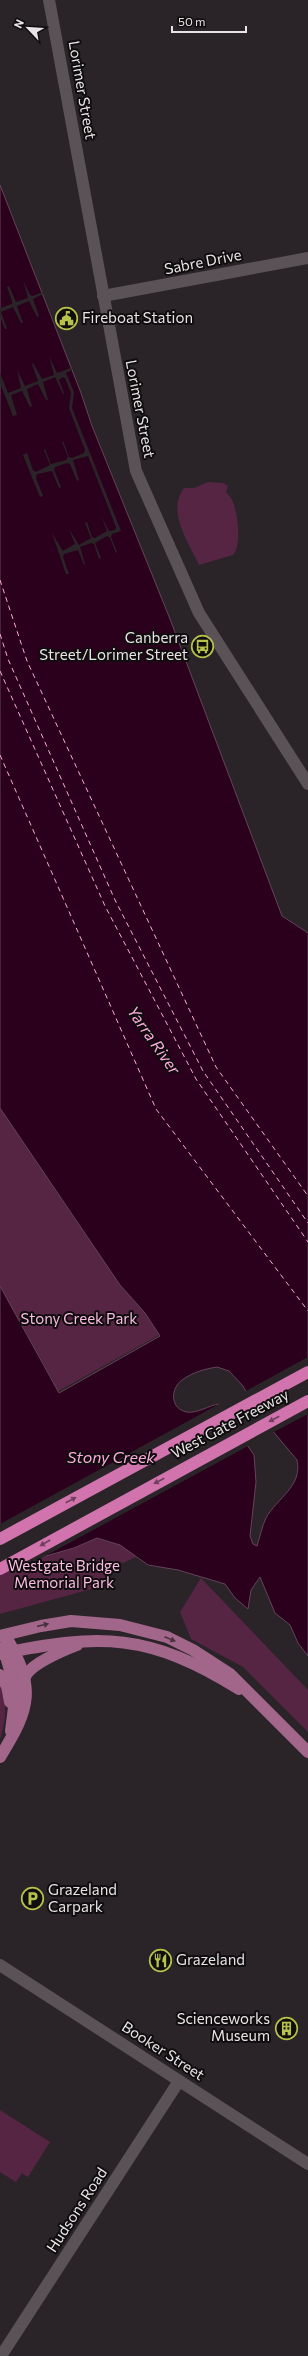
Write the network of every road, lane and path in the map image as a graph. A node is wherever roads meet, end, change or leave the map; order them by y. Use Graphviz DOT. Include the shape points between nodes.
graph roads {
  1 [pos="49,0"];
  2 [pos="308,258"];
  3 [pos="103,296"];
  4 [pos="308,784"];
  5 [pos="308,1372"];
  6 [pos="308,1401"];
  7 [pos="0,1539"];
  8 [pos="0,1569"];
  9 [pos="3,1636"];
  10 [pos="103,1640"];
  11 [pos="7,1653"];
  12 [pos="0,1675"];
  13 [pos="25,1677"];
  14 [pos="253,1698"];
  15 [pos="10,1738"];
  16 [pos="308,1752"];
  17 [pos="0,1757"];
  18 [pos="0,1965"];
  19 [pos="179,2081"];
  20 [pos="308,2164"];
  21 [pos="1,2356"];
  1 -- 3 [label="street, Lorimer Street"];
  2 -- 3 [label="street, Sabre Drive"];
  3 -- 4 [label="street, Lorimer Street" via="133,458 139,477 199,613"];
  7 -- 5 [label="highway, West Gate Freeway, one-way"];
  6 -- 8 [label="highway, West Gate Freeway, one-way"];
  9 -- 11 [label="main road"];
  9 -- 14 [label="main road, one-way" via="71,1621 107,1622 137,1628 180,1643 210,1659 230,1674"];
  10 -- 11 [label="main road" via="71,1641"];
  10 -- 13 [label="main road" via="78,1645 61,1652 32,1669"];
  10 -- 14 [label="main road" via="145,1646 176,1655 208,1670"];
  11 -- 13 [label="main road"];
  11 -- 15 [label="main road" via="16,1691"];
  12 -- 15 [label="main road" via="8,1690"];
  13 -- 15 [label="main road" via="25,1710"];
  14 -- 16 [label="main road"];
  15 -- 17 [label="main road"];
  18 -- 19 [label="street, Booker Street"];
  19 -- 20 [label="street, Booker Street"];
  19 -- 21 [label="street, Hudsons Road"];
}
